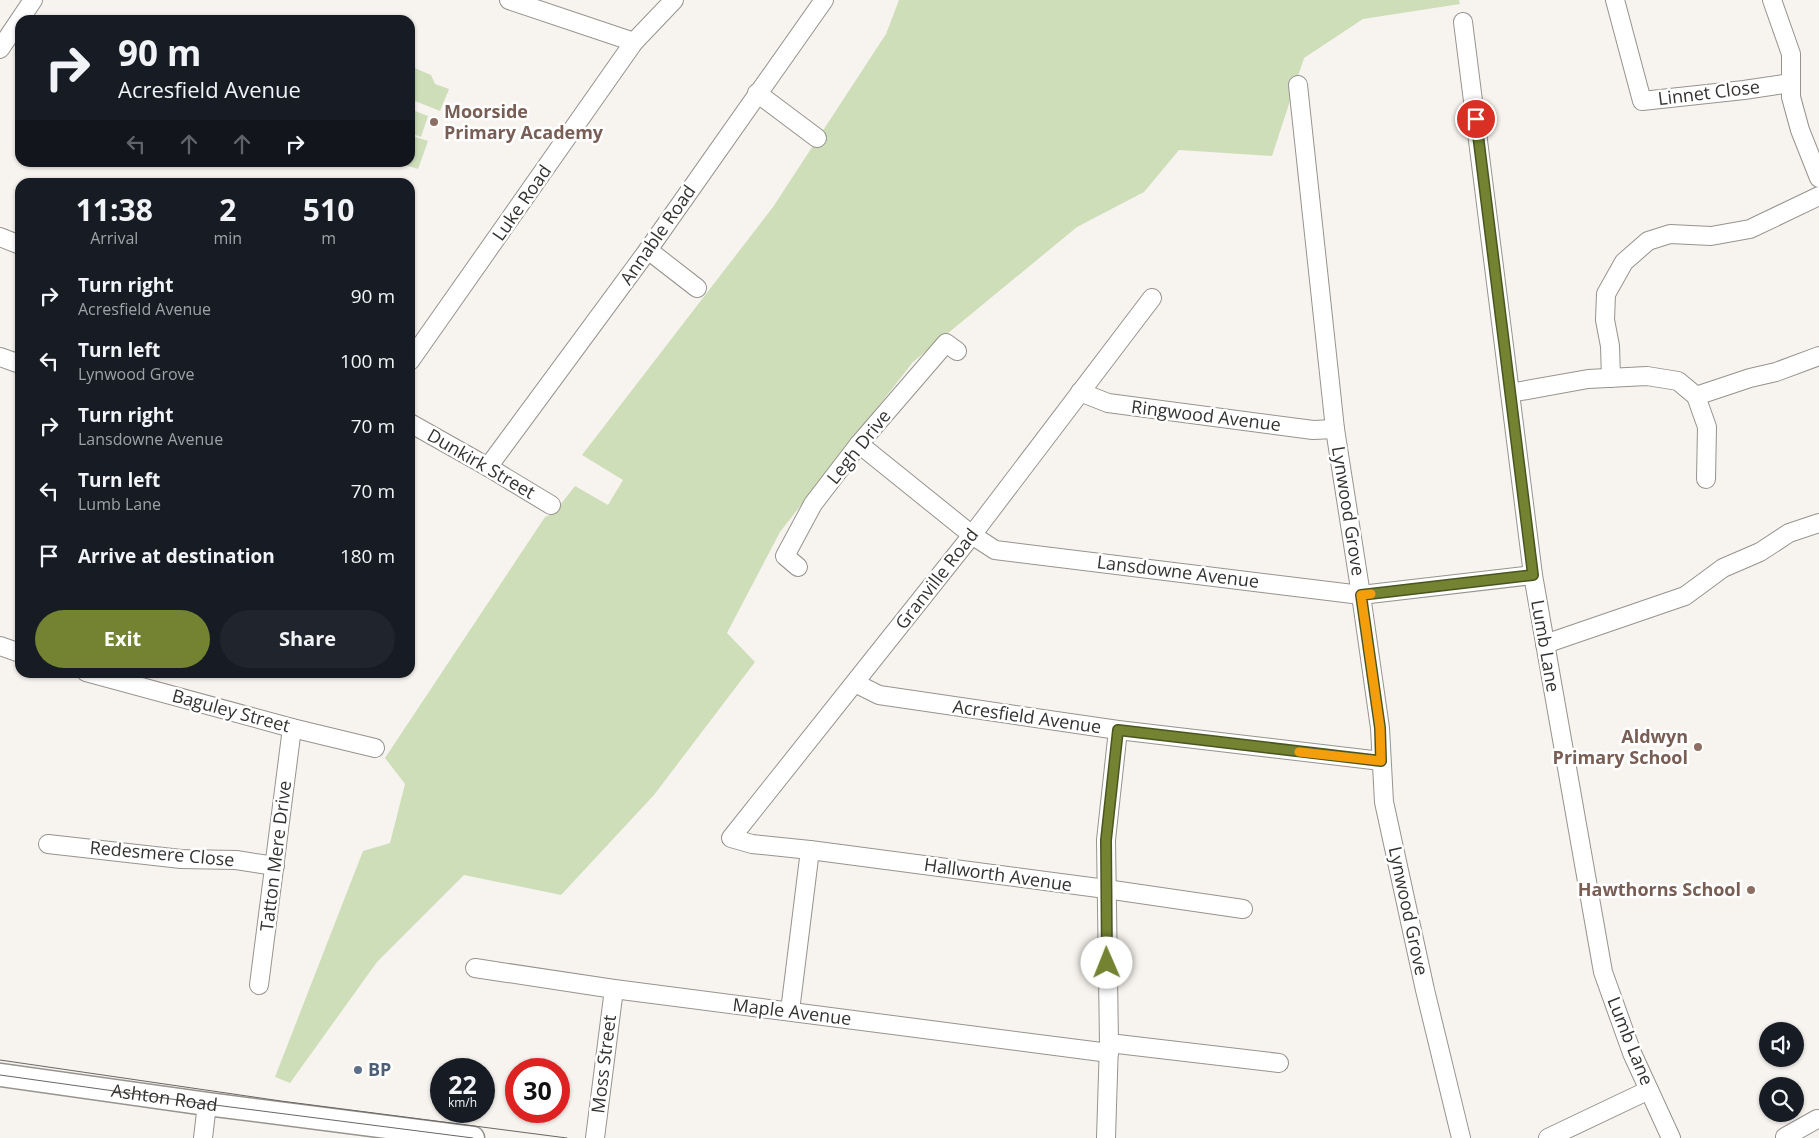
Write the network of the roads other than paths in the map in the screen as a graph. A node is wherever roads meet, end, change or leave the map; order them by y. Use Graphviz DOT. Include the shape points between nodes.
graph roads {
  1 [pos="33,0"];
  2 [pos="509,0"];
  3 [pos="674,0"];
  4 [pos="824,0"];
  5 [pos="1615,0"];
  6 [pos="1772,0"];
  7 [pos="23,15"];
  8 [pos="1463,22"];
  9 [pos="15,27"];
  10 [pos="634,42"];
  11 [pos="0,49"];
  12 [pos="1791,83"];
  13 [pos="1298,85"];
  14 [pos="757,92"];
  15 [pos="817,138"];
  16 [pos="1819,178"];
  17 [pos="1819,196"];
  18 [pos="0,238"];
  19 [pos="15,243"];
  20 [pos="648,250"];
  21 [pos="697,288"];
  22 [pos="1152,298"];
  23 [pos="956,351"];
  24 [pos="415,354"];
  25 [pos="0,356"];
  26 [pos="1819,356"];
  27 [pos="15,362"];
  28 [pos="1611,378"];
  29 [pos="1080,392"];
  30 [pos="1510,393"];
  31 [pos="1696,396"];
  32 [pos="415,426"];
  33 [pos="1335,429"];
  34 [pos="859,444"];
  35 [pos="488,467"];
  36 [pos="1706,479"];
  37 [pos="552,505"];
  38 [pos="1819,523"];
  39 [pos="972,535"];
  40 [pos="798,567"];
  41 [pos="1533,575"];
  42 [pos="1361,595"];
  43 [pos="1545,644"];
  44 [pos="0,646"];
  45 [pos="15,651"];
  46 [pos="108,678"];
  47 [pos="854,683"];
  48 [pos="292,728"];
  49 [pos="1118,730"];
  50 [pos="375,748"];
  51 [pos="1381,761"];
  52 [pos="48,844"];
  53 [pos="752,844"];
  54 [pos="810,850"];
  55 [pos="275,866"];
  56 [pos="1106,889"];
  57 [pos="1243,909"];
  58 [pos="475,968"];
  59 [pos="259,985"];
  60 [pos="614,989"];
  61 [pos="790,1011"];
  62 [pos="1109,1048"];
  63 [pos="0,1060"];
  64 [pos="1279,1063"];
  65 [pos="0,1075"];
  66 [pos="1649,1090"];
  67 [pos="208,1104"];
  68 [pos="1818,1118"];
  69 [pos="1785,1136"];
  70 [pos="204,1138"];
  71 [pos="473,1138"];
  72 [pos="595,1138"];
  73 [pos="1106,1138"];
  74 [pos="1462,1138"];
  75 [pos="1548,1138"];
  76 [pos="1670,1138"];
  1 -- 7 [label="street"];
  2 -- 10 [label="street"];
  3 -- 10 [label="street, Luke Road"];
  4 -- 14 [label="street, Annable Road"];
  5 -- 12 [label="street, Linnet Close" via="1642,101"];
  6 -- 12 [label="street" via="1791,54"];
  8 -- 30 [label="street, Lumb Lane"];
  9 -- 11 [label="street"];
  10 -- 24 [label="street, Luke Road"];
  12 -- 16 [label="street" via="1791,97 1800,130"];
  13 -- 33 [label="street, Lynwood Grove"];
  14 -- 15 [label="street"];
  14 -- 20 [label="street, Annable Road"];
  17 -- 28 [label="street" via="1750,229 1711,236 1670,234 1648,240 1624,262 1606,294 1605,320"];
  18 -- 19 [label="street"];
  20 -- 21 [label="street"];
  20 -- 35 [label="street, Annable Road"];
  22 -- 29 [label="street, Granville Road"];
  23 -- 34 [label="street, Legh Drive" via="946,343"];
  25 -- 27 [label="street"];
  26 -- 31 [label="street"];
  28 -- 30 [label="street"];
  28 -- 31 [label="street" via="1647,376 1678,382"];
  29 -- 33 [label="street, Ringwood Avenue" via="1108,403 1313,430"];
  29 -- 39 [label="street, Granville Road"];
  30 -- 41 [label="street, Lumb Lane"];
  31 -- 36 [label="street" via="1707,426"];
  32 -- 35 [label="street, Dunkirk Street"];
  33 -- 42 [label="street, Lynwood Grove"];
  34 -- 39 [label="street, Lansdowne Avenue"];
  34 -- 40 [label="street, Legh Drive" via="813,504 785,556"];
  35 -- 37 [label="street, Dunkirk Street"];
  38 -- 43 [label="street" via="1789,533 1760,552 1722,568 1685,596"];
  39 -- 42 [label="street, Lansdowne Avenue" via="995,550"];
  39 -- 47 [label="street, Granville Road"];
  41 -- 42 [label="street, Lansdowne Avenue"];
  41 -- 43 [label="street, Lumb Lane"];
  42 -- 51 [label="street, Lynwood Grove" via="1380,728"];
  43 -- 66 [label="street, Lumb Lane" via="1603,972"];
  44 -- 45 [label="street"];
  46 -- 48 [label="street, Baguley Street"];
  47 -- 49 [label="street, Acresfield Avenue" via="879,695"];
  47 -- 53 [label="street, Granville Road" via="730,838"];
  48 -- 50 [label="street, Baguley Street"];
  48 -- 55 [label="street, Tatton Mere Drive"];
  49 -- 51 [label="street, Acresfield Avenue"];
  49 -- 56 [label="street" via="1106,840"];
  51 -- 74 [label="street, Lynwood Grove" via="1384,802 1425,990"];
  52 -- 55 [label="street, Redesmere Close" via="181,860 236,860"];
  53 -- 54 [label="street, Hallworth Avenue"];
  54 -- 56 [label="street, Hallworth Avenue"];
  54 -- 61 [label="street"];
  55 -- 59 [label="street, Tatton Mere Drive"];
  56 -- 57 [label="street, Hallworth Avenue"];
  56 -- 62 [label="street"];
  58 -- 60 [label="street, Maple Avenue"];
  60 -- 61 [label="street, Maple Avenue"];
  60 -- 72 [label="street, Moss Street"];
  61 -- 62 [label="street, Maple Avenue"];
  62 -- 64 [label="street, Maple Avenue"];
  62 -- 73 [label="street"];
  63 -- 67 [label="main road, Ashton Road" via="130,1078"];
  65 -- 67 [label="main road, Ashton Road"];
  66 -- 75 [label="street"];
  66 -- 76 [label="street, Lumb Lane"];
  67 -- 70 [label="street"];
  67 -- 71 [label="main road"];
  68 -- 69 [label="street"];
}
